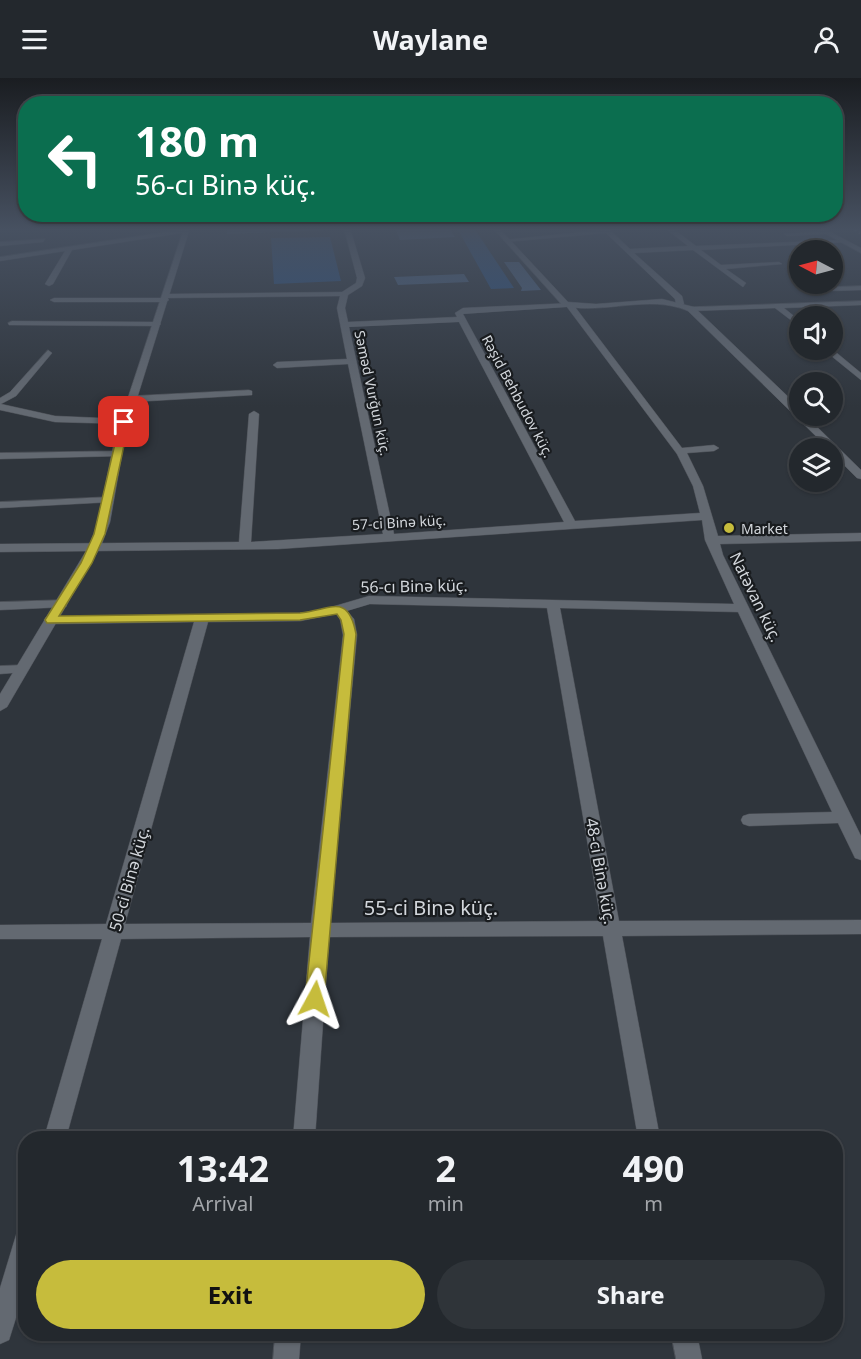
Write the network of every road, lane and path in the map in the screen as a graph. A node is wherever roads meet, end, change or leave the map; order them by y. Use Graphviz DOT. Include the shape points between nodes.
graph roads {
  1 [pos="169,288"];
  2 [pos="353,288"];
  3 [pos="549,288"];
  4 [pos="668,288"];
  5 [pos="861,288"];
  6 [pos="843,289"];
  7 [pos="344,294"];
  8 [pos="166,298"];
  9 [pos="54,300"];
  10 [pos="861,303"];
  11 [pos="680,304"];
  12 [pos="569,305"];
  13 [pos="776,305"];
  14 [pos="691,309"];
  15 [pos="789,316"];
  16 [pos="462,320"];
  17 [pos="12,323"];
  18 [pos="157,324"];
  19 [pos="344,325"];
  20 [pos="48,353"];
  21 [pos="840,360"];
  22 [pos="352,361"];
  23 [pos="277,365"];
  24 [pos="861,377"];
  25 [pos="249,393"];
  26 [pos="132,399"];
  27 [pos="0,402"];
  28 [pos="789,404"];
  29 [pos="0,407"];
  30 [pos="254,414"];
  31 [pos="124,422"];
  32 [pos="811,426"];
  33 [pos="714,448"];
  34 [pos="679,451"];
  35 [pos="116,454"];
  36 [pos="0,456"];
  37 [pos="861,476"];
  38 [pos="108,500"];
  39 [pos="0,504"];
  40 [pos="705,516"];
  41 [pos="572,525"];
  42 [pos="389,537"];
  43 [pos="861,537"];
  44 [pos="711,540"];
  45 [pos="245,545"];
  46 [pos="95,546"];
  47 [pos="0,548"];
  48 [pos="553,603"];
  49 [pos="61,604"];
  50 [pos="0,606"];
  51 [pos="743,608"];
  52 [pos="339,609"];
  53 [pos="202,619"];
  54 [pos="51,620"];
  55 [pos="20,669"];
  56 [pos="0,670"];
  57 [pos="0,707"];
  58 [pos="844,817"];
  59 [pos="749,820"];
  60 [pos="861,854"];
  61 [pos="861,927"];
  62 [pos="320,929"];
  63 [pos="611,930"];
  64 [pos="114,931"];
  65 [pos="0,932"];
  66 [pos="57,1131"];
  67 [pos="305,1131"];
  68 [pos="648,1131"];
  69 [pos="18,1269"];
  70 [pos="0,1331"];
  71 [pos="287,1341"];
  72 [pos="685,1341"];
  73 [pos="286,1359"];
  74 [pos="689,1359"];
  1 -- 8 [label="street"];
  2 -- 7 [label="street"];
  3 -- 12 [label="street, Natəvan küç."];
  4 -- 11 [label="street"];
  5 -- 6 [label="street"];
  7 -- 8 [label="street"];
  7 -- 19 [label="street, Səməd Vurğun küç."];
  8 -- 9 [label="street"];
  8 -- 18 [label="street"];
  10 -- 13 [label="street"];
  11 -- 12 [label="street"];
  11 -- 14 [label="street"];
  12 -- 16 [label="street, Rəşid Behbudov küç." via="469,309 459,313"];
  12 -- 34 [label="street, Natəvan küç."];
  13 -- 14 [label="street"];
  13 -- 15 [label="street"];
  14 -- 28 [label="street"];
  16 -- 19 [label="street"];
  16 -- 41 [label="street, Rəşid Behbudov küç."];
  17 -- 18 [label="street"];
  18 -- 26 [label="street"];
  19 -- 22 [label="street, Səməd Vurğun küç."];
  20 -- 27 [label="street" via="13,394"];
  21 -- 24 [label="street"];
  22 -- 23 [label="street"];
  22 -- 42 [label="street, Səməd Vurğun küç."];
  25 -- 26 [label="street"];
  26 -- 31 [label="street"];
  29 -- 31 [label="street" via="55,418"];
  30 -- 45 [label="street"];
  31 -- 35 [label="street"];
  32 -- 37 [label="street"];
  33 -- 34 [label="street"];
  34 -- 40 [label="street, Natəvan küç." via="698,486"];
  35 -- 36 [label="street"];
  35 -- 38 [label="street"];
  38 -- 39 [label="street"];
  38 -- 46 [label="street"];
  40 -- 41 [label="street, 57-ci Binə küç."];
  40 -- 44 [label="street, Natəvan küç."];
  41 -- 42 [label="street, 57-ci Binə küç."];
  42 -- 45 [label="street, 57-ci Binə küç."];
  43 -- 44 [label="street"];
  44 -- 51 [label="street, Natəvan küç."];
  45 -- 46 [label="street, 57-ci Binə küç."];
  46 -- 47 [label="street, 57-ci Binə küç."];
  46 -- 49 [label="street"];
  48 -- 51 [label="street, 56-cı Binə küç."];
  48 -- 52 [label="street, 56-cı Binə küç." via="369,600"];
  48 -- 63 [label="street, 48-ci Binə küç."];
  49 -- 50 [label="street"];
  49 -- 54 [label="street"];
  51 -- 58 [label="street, Natəvan küç."];
  52 -- 53 [label="street, 56-cı Binə küç." via="319,615"];
  52 -- 62 [label="street" via="347,619 350,634"];
  53 -- 54 [label="street, 56-cı Binə küç."];
  53 -- 64 [label="street, 50-ci Binə küç."];
  54 -- 55 [label="street"];
  55 -- 56 [label="street"];
  55 -- 57 [label="street"];
  58 -- 59 [label="street"];
  58 -- 60 [label="street, Natəvan küç."];
  61 -- 63 [label="street, 55-ci Binə küç."];
  62 -- 63 [label="street, 55-ci Binə küç."];
  62 -- 64 [label="street, 55-ci Binə küç."];
  62 -- 67 [label="street"];
  63 -- 68 [label="street, 48-ci Binə küç."];
  64 -- 65 [label="street, 55-ci Binə küç."];
  64 -- 66 [label="street, 50-ci Binə küç."];
  69 -- 70 [label="street"];
  71 -- 73 [label="street"];
  72 -- 74 [label="street"];
}
